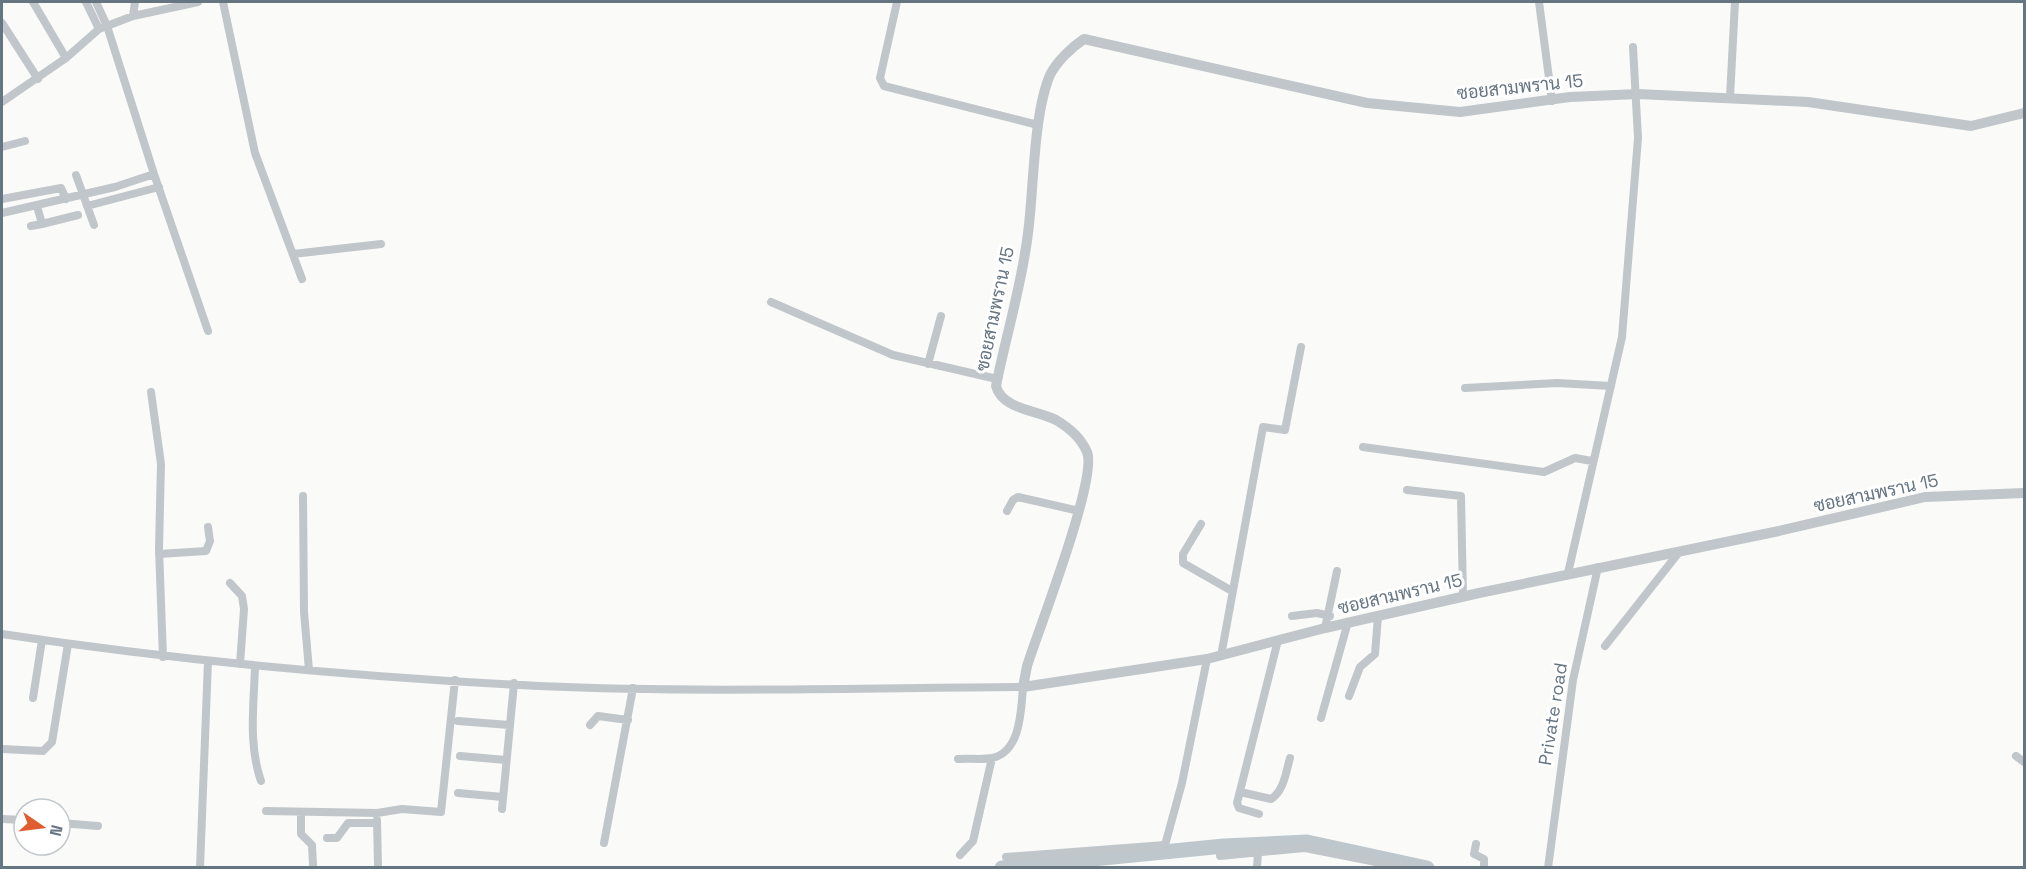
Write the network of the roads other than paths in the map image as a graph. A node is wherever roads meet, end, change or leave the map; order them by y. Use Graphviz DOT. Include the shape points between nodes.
graph roads {
  1 [pos="33,2"];
  2 [pos="86,2"];
  3 [pos="96,2"];
  4 [pos="135,2"];
  5 [pos="198,2"];
  6 [pos="223,2"];
  7 [pos="897,2"];
  8 [pos="1539,2"];
  9 [pos="1735,2"];
  10 [pos="133,16"];
  11 [pos="2,23"];
  12 [pos="103,27"];
  13 [pos="1633,47"];
  14 [pos="66,58"];
  15 [pos="38,79"];
  16 [pos="1638,94"];
  17 [pos="1730,97"];
  18 [pos="1552,101"];
  19 [pos="2,102"];
  20 [pos="2025,113"];
  21 [pos="1038,125"];
  22 [pos="25,141"];
  23 [pos="2,147"];
  24 [pos="154,174"];
  25 [pos="76,175"];
  26 [pos="159,187"];
  27 [pos="83,195"];
  28 [pos="2,199"];
  29 [pos="66,199"];
  30 [pos="87,206"];
  31 [pos="37,207"];
  32 [pos="2,213"];
  33 [pos="78,215"];
  34 [pos="42,224"];
  35 [pos="94,225"];
  36 [pos="30,226"];
  37 [pos="381,244"];
  38 [pos="293,254"];
  39 [pos="302,279"];
  40 [pos="771,302"];
  41 [pos="941,316"];
  42 [pos="208,331"];
  43 [pos="1301,347"];
  44 [pos="928,364"];
  45 [pos="997,379"];
  46 [pos="1611,386"];
  47 [pos="1465,388"];
  48 [pos="152,392"];
  49 [pos="1363,447"];
  50 [pos="1592,461"];
  51 [pos="1407,490"];
  52 [pos="2025,493"];
  53 [pos="303,496"];
  54 [pos="1007,511"];
  55 [pos="1079,511"];
  56 [pos="1201,524"];
  57 [pos="208,527"];
  58 [pos="1681,551"];
  59 [pos="159,554"];
  60 [pos="1598,567"];
  61 [pos="1337,571"];
  62 [pos="1568,573"];
  63 [pos="230,583"];
  64 [pos="1232,591"];
  65 [pos="1463,596"];
  66 [pos="1292,616"];
  67 [pos="1330,616"];
  68 [pos="1378,616"];
  69 [pos="1348,622"];
  70 [pos="1325,628"];
  71 [pos="2,634"];
  72 [pos="42,640"];
  73 [pos="1278,640"];
  74 [pos="68,644"];
  75 [pos="1605,646"];
  76 [pos="1221,656"];
  77 [pos="163,657"];
  78 [pos="1207,659"];
  79 [pos="208,661"];
  80 [pos="240,664"];
  81 [pos="255,666"];
  82 [pos="309,670"];
  83 [pos="455,680"];
  84 [pos="514,683"];
  85 [pos="1023,687"];
  86 [pos="633,688"];
  87 [pos="1349,696"];
  88 [pos="33,698"];
  89 [pos="1321,718"];
  90 [pos="628,720"];
  91 [pos="458,721"];
  92 [pos="509,725"];
  93 [pos="591,725"];
  94 [pos="2,749"];
  95 [pos="460,756"];
  96 [pos="2016,756"];
  97 [pos="992,758"];
  98 [pos="1290,758"];
  99 [pos="958,759"];
  100 [pos="506,760"];
  101 [pos="2025,762"];
  102 [pos="261,781"];
  103 [pos="1240,792"];
  104 [pos="458,793"];
  105 [pos="503,796"];
  106 [pos="502,809"];
  107 [pos="266,811"];
  108 [pos="301,812"];
  109 [pos="377,813"];
  110 [pos="1259,814"];
  111 [pos="377,823"];
  112 [pos="72,824"];
  113 [pos="98,826"];
  114 [pos="327,838"];
  115 [pos="604,843"];
  116 [pos="1476,844"];
  117 [pos="1258,852"];
  118 [pos="960,855"];
  119 [pos="1220,856"];
  120 [pos="1006,857"];
  121 [pos="313,865"];
  122 [pos="378,865"];
  123 [pos="200,867"];
  124 [pos="1257,867"];
  125 [pos="1406,867"];
  126 [pos="1484,867"];
  127 [pos="1548,867"];
  1 -- 14 [label="street"];
  2 -- 12 [label="street"];
  3 -- 12 [label="street"];
  4 -- 10 [label="street"];
  5 -- 10 [label="street"];
  6 -- 38 [label="street" via="255,153"];
  7 -- 21 [label="street" via="879,78 884,86"];
  8 -- 18 [label="street"];
  9 -- 17 [label="street"];
  10 -- 12 [label="street"];
  11 -- 15 [label="street"];
  12 -- 14 [label="street"];
  12 -- 24 [label="street"];
  13 -- 16 [label="street"];
  14 -- 15 [label="street"];
  15 -- 19 [label="street"];
  16 -- 17 [label="street, ซอยสามพราน 15"];
  16 -- 18 [label="street, ซอยสามพราน 15"];
  16 -- 46 [label="street" via="1622,337"];
  17 -- 20 [label="street, ซอยสามพราน 15" via="1808,102 1971,126"];
  18 -- 21 [label="street, ซอยสามพราน 15" via="1460,112 1367,103 1084,39 1075,44 1050,75"];
  21 -- 45 [label="street, ซอยสามพราน 15" via="1028,235"];
  22 -- 23 [label="street"];
  24 -- 26 [label="street"];
  24 -- 27 [label="street"];
  25 -- 27 [label="street"];
  26 -- 30 [label="street"];
  26 -- 42 [label="street"];
  27 -- 29 [label="street"];
  27 -- 30 [label="street"];
  28 -- 29 [label="street" via="61,188"];
  29 -- 31 [label="street"];
  30 -- 35 [label="street"];
  31 -- 32 [label="street"];
  31 -- 34 [label="street"];
  33 -- 34 [label="street"];
  34 -- 36 [label="street"];
  37 -- 38 [label="street"];
  38 -- 39 [label="street"];
  40 -- 44 [label="street" via="877,349"];
  41 -- 44 [label="street"];
  43 -- 64 [label="street" via="1285,430 1263,427"];
  44 -- 45 [label="street"];
  45 -- 55 [label="street, ซอยสามพราน 15" via="998,395 1004,401 1071,430 1088,453 1089,469"];
  46 -- 47 [label="street" via="1557,383"];
  46 -- 50 [label="street"];
  48 -- 59 [label="street" via="161,464"];
  49 -- 50 [label="street" via="1544,472 1575,458"];
  50 -- 62 [label="street"];
  51 -- 65 [label="street" via="1461,496"];
  52 -- 58 [label="street, ซอยสามพราน 15" via="1925,497"];
  53 -- 82 [label="street"];
  54 -- 55 [label="street" via="1018,497"];
  55 -- 85 [label="street, ซอยสามพราน 15"];
  56 -- 64 [label="street" via="1183,562"];
  57 -- 59 [label="street" via="210,541 206,551"];
  58 -- 60 [label="street, ซอยสามพราน 15"];
  58 -- 75 [label="street"];
  59 -- 77 [label="street"];
  60 -- 62 [label="street, ซอยสามพราน 15"];
  60 -- 127 [label="street, Private road" via="1573,680"];
  61 -- 67 [label="street"];
  62 -- 65 [label="street, ซอยสามพราน 15"];
  63 -- 80 [label="street" via="242,596 244,609"];
  64 -- 76 [label="street"];
  65 -- 68 [label="street, ซอยสามพราน 15"];
  66 -- 67 [label="street"];
  67 -- 70 [label="street"];
  68 -- 69 [label="street, ซอยสามพราน 15"];
  68 -- 87 [label="street" via="1375,654 1360,667"];
  69 -- 70 [label="street, ซอยสามพราน 15"];
  69 -- 89 [label="street"];
  70 -- 73 [label="street, ซอยสามพราน 15"];
  71 -- 72 [label="street"];
  72 -- 74 [label="street"];
  72 -- 88 [label="street"];
  73 -- 76 [label="street, ซอยสามพราน 15"];
  73 -- 103 [label="street"];
  74 -- 77 [label="street"];
  74 -- 94 [label="street" via="48,749"];
  76 -- 78 [label="street, ซอยสามพราน 15"];
  77 -- 79 [label="street"];
  78 -- 85 [label="street, ซอยสามพราน 15"];
  78 -- 120 [label="street" via="1166,844"];
  79 -- 80 [label="street"];
  79 -- 123 [label="street"];
  80 -- 81 [label="street"];
  81 -- 82 [label="street"];
  81 -- 102 [label="street" via="253,736"];
  82 -- 83 [label="street"];
  83 -- 84 [label="street"];
  83 -- 109 [label="street" via="442,812 402,809"];
  84 -- 86 [label="street"];
  84 -- 92 [label="street"];
  85 -- 86 [label="street"];
  85 -- 97 [label="street" via="1013,741"];
  86 -- 90 [label="street"];
  90 -- 93 [label="street" via="598,716"];
  90 -- 115 [label="street"];
  91 -- 92 [label="street"];
  92 -- 100 [label="street"];
  95 -- 100 [label="street"];
  96 -- 101 [label="street"];
  97 -- 99 [label="street"];
  97 -- 118 [label="street" via="973,841"];
  98 -- 103 [label="street" via="1282,787 1275,796 1270,799"];
  100 -- 105 [label="street"];
  103 -- 110 [label="street" via="1239,807"];
  104 -- 105 [label="street"];
  105 -- 106 [label="street"];
  107 -- 108 [label="street"];
  108 -- 109 [label="street"];
  108 -- 121 [label="street" via="299,826 312,845"];
  109 -- 111 [label="street"];
  111 -- 114 [label="street" via="348,823 338,838"];
  111 -- 122 [label="street"];
  112 -- 113 [label="street"];
  116 -- 126 [label="street" via="1474,854 1484,859"];
  117 -- 119 [label="street"];
  117 -- 124 [label="street"];
  117 -- 125 [label="street" via="1305,848"];
}
